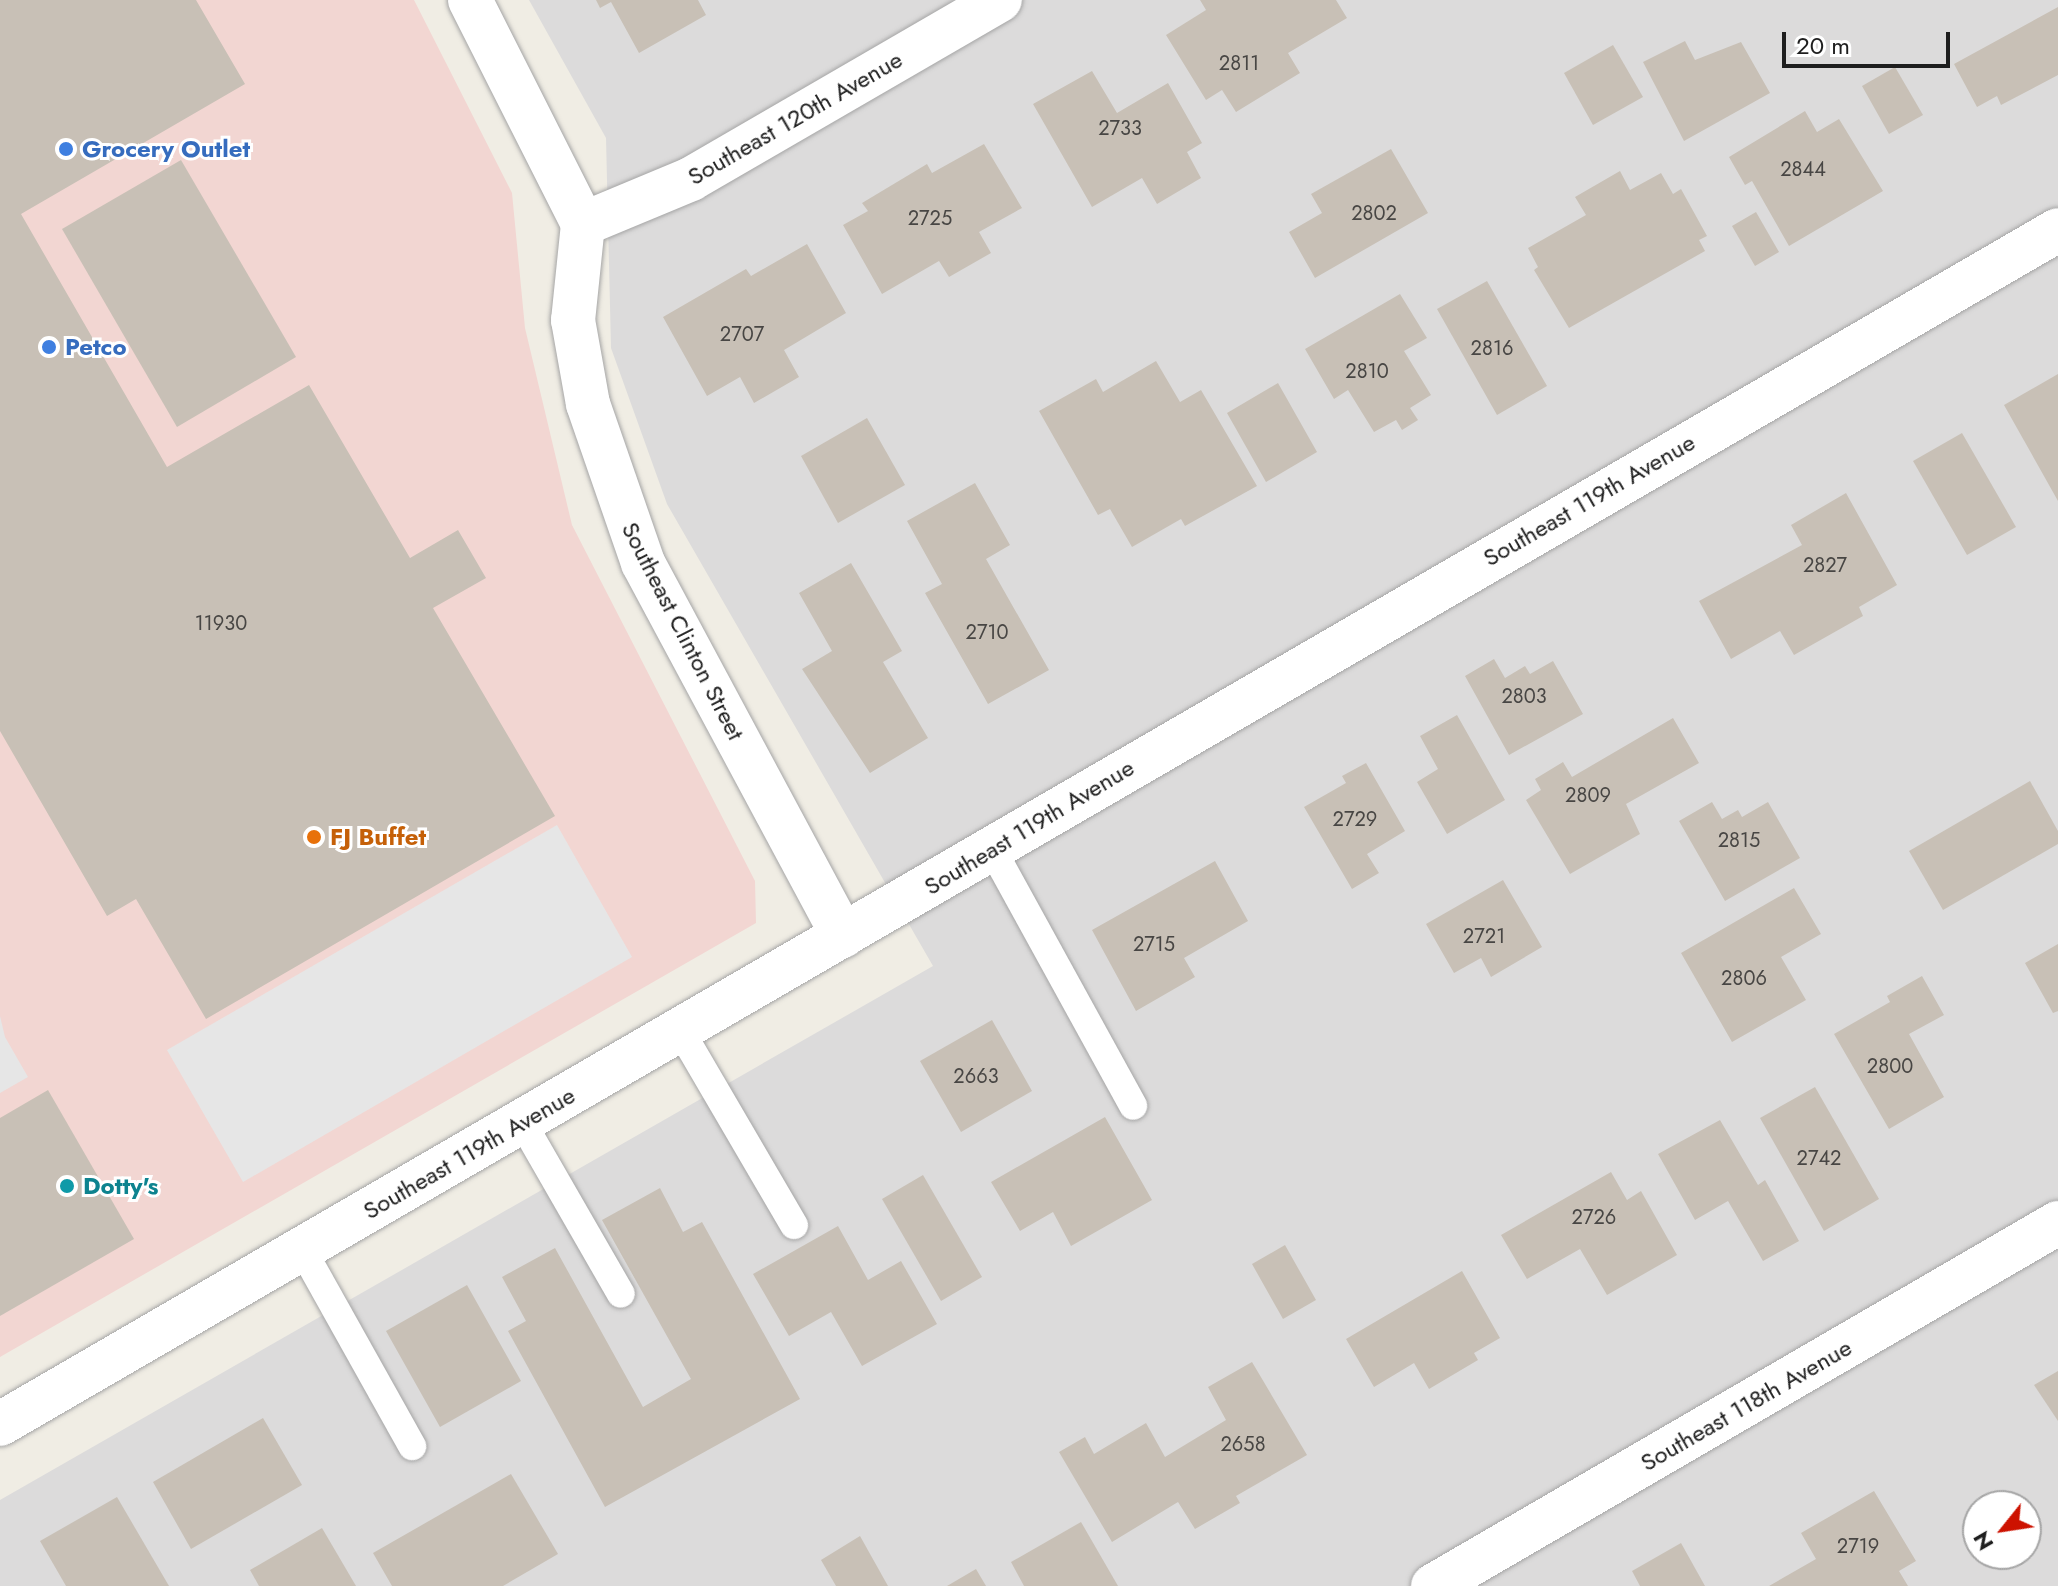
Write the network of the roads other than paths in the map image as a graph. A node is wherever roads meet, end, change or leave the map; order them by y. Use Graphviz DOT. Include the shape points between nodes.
graph roads {
  1 [pos="470,0"];
  2 [pos="1000,0"];
  3 [pos="583,224"];
  4 [pos="2058,230"];
  5 [pos="992,849"];
  6 [pos="843,936"];
  7 [pos="680,1030"];
  8 [pos="1133,1106"];
  9 [pos="522,1122"];
  10 [pos="2058,1223"];
  11 [pos="794,1225"];
  12 [pos="302,1249"];
  13 [pos="621,1294"];
  14 [pos="0,1424"];
  15 [pos="412,1446"];
  16 [pos="1433,1586"];
  1 -- 3 [label="street"];
  2 -- 3 [label="street, Southeast 120th Avenue" via="691,179"];
  3 -- 6 [label="street, Southeast Clinton Street" via="573,320 588,404 611,483 643,563"];
  4 -- 5 [label="street, Southeast 119th Avenue"];
  5 -- 6 [label="street, Southeast 119th Avenue"];
  5 -- 8 [label="lane"];
  6 -- 7 [label="street, Southeast 119th Avenue"];
  7 -- 9 [label="street, Southeast 119th Avenue"];
  7 -- 11 [label="lane"];
  9 -- 12 [label="street, Southeast 119th Avenue"];
  9 -- 13 [label="lane"];
  10 -- 16 [label="street, Southeast 118th Avenue"];
  12 -- 14 [label="street, Southeast 119th Avenue"];
  12 -- 15 [label="lane"];
}
